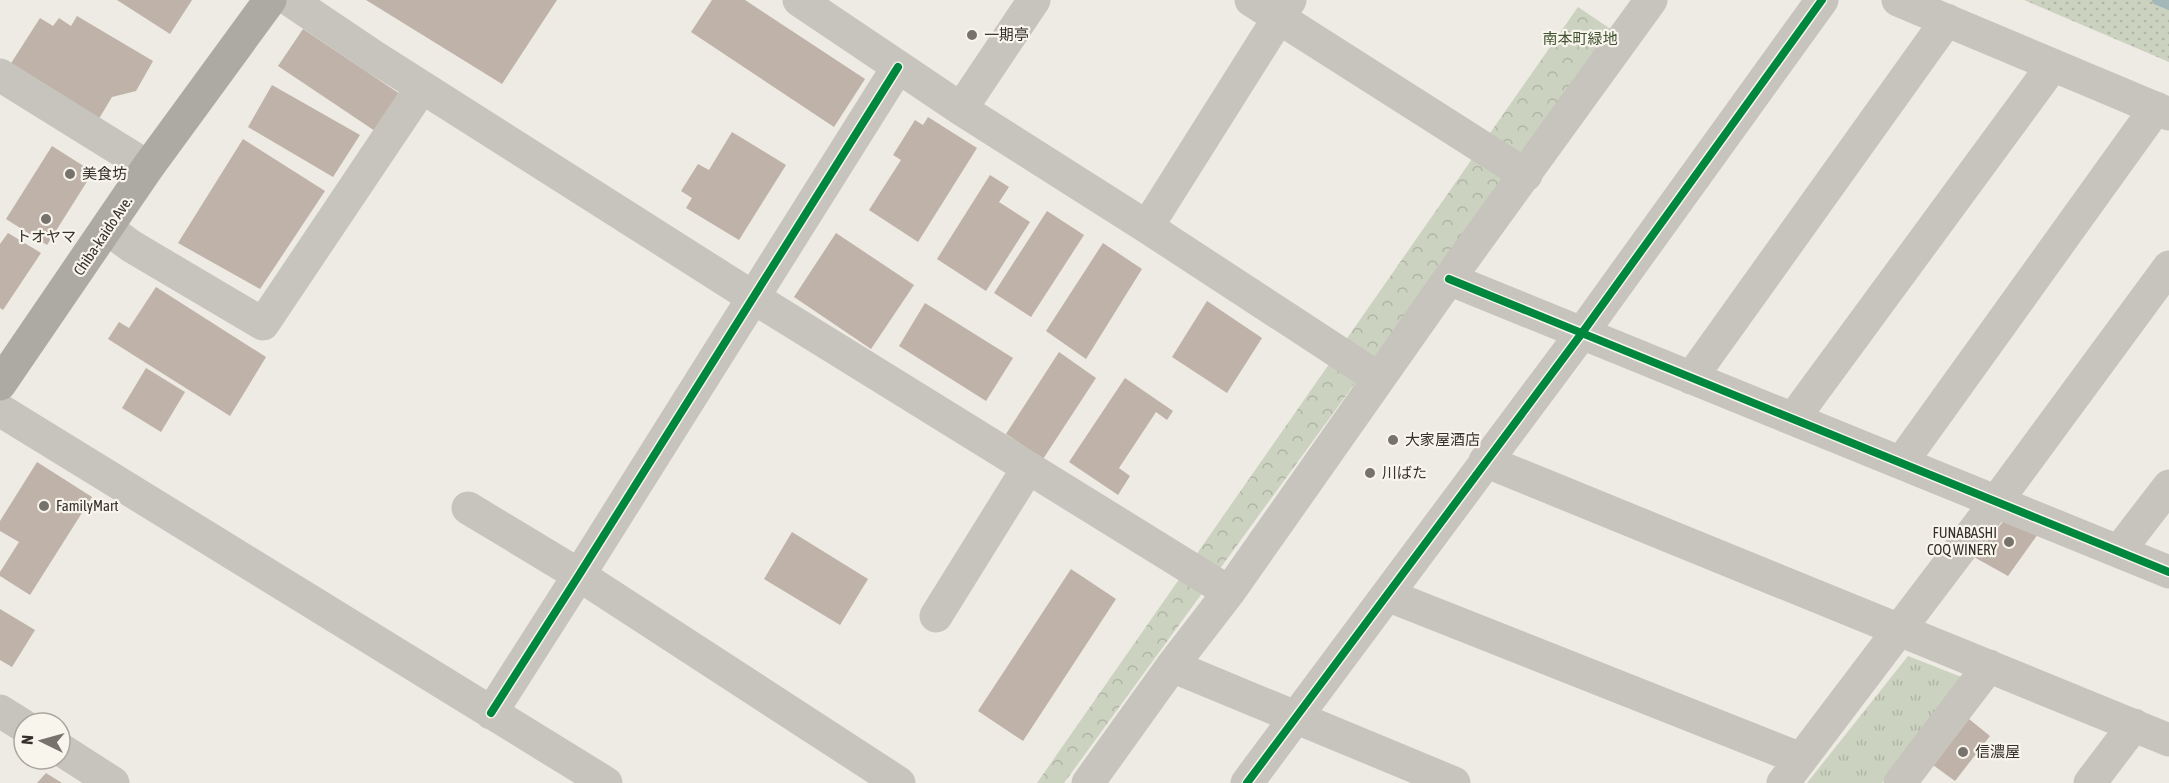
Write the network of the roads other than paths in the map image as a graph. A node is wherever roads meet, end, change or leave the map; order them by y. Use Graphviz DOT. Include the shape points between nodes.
graph roads {
  1 [pos="270,0"];
  2 [pos="290,0"];
  3 [pos="799,0"];
  4 [pos="1034,0"];
  5 [pos="1251,0"];
  6 [pos="1651,0"];
  7 [pos="1822,0"];
  8 [pos="1898,0"];
  9 [pos="1285,9"];
  10 [pos="1947,20"];
  11 [pos="2053,65"];
  12 [pos="898,67"];
  13 [pos="0,75"];
  14 [pos="422,87"];
  15 [pos="961,110"];
  16 [pos="2162,111"];
  17 [pos="148,167"];
  18 [pos="1526,175"];
  19 [pos="1147,227"];
  20 [pos="108,229"];
  21 [pos="2169,267"];
  22 [pos="1449,279"];
  23 [pos="754,297"];
  24 [pos="1582,333"];
  25 [pos="1378,378"];
  26 [pos="1690,378"];
  27 [pos="0,384"];
  28 [pos="0,410"];
  29 [pos="1793,419"];
  30 [pos="1485,461"];
  31 [pos="1901,463"];
  32 [pos="1028,468"];
  33 [pos="2169,486"];
  34 [pos="1996,502"];
  35 [pos="468,508"];
  36 [pos="2119,552"];
  37 [pos="2169,572"];
  38 [pos="579,576"];
  39 [pos="1229,592"];
  40 [pos="1387,595"];
  41 [pos="936,616"];
  42 [pos="1899,628"];
  43 [pos="1172,666"];
  44 [pos="1989,666"];
  45 [pos="490,713"];
  46 [pos="1295,717"];
  47 [pos="2134,725"];
  48 [pos="2169,740"];
  49 [pos="72,757"];
  50 [pos="1792,771"];
  51 [pos="1401,773"];
  52 [pos="113,783"];
  53 [pos="606,783"];
  54 [pos="899,783"];
  55 [pos="1088,783"];
  56 [pos="1247,783"];
  57 [pos="1454,783"];
  58 [pos="1900,783"];
  59 [pos="2090,783"];
  1 -- 17 [label="highway, Chiba-kaido Ave."];
  2 -- 14 [label="street"];
  3 -- 12 [label="street"];
  4 -- 15 [label="street"];
  5 -- 9 [label="street"];
  6 -- 18 [label="street"];
  7 -- 24 [label="street"];
  8 -- 10 [label="street"];
  9 -- 18 [label="street"];
  9 -- 19 [label="street"];
  10 -- 11 [label="street"];
  10 -- 26 [label="street"];
  11 -- 16 [label="street"];
  11 -- 29 [label="street"];
  12 -- 15 [label="street"];
  12 -- 23 [label="street"];
  13 -- 17 [label="street"];
  14 -- 20 [label="street" via="263,324"];
  14 -- 23 [label="street"];
  15 -- 19 [label="street"];
  16 -- 31 [label="street"];
  17 -- 20 [label="highway, Chiba-kaido Ave."];
  18 -- 22 [label="street"];
  19 -- 25 [label="street"];
  20 -- 27 [label="highway, Chiba-kaido Ave."];
  21 -- 34 [label="street"];
  22 -- 24 [label="street"];
  22 -- 25 [label="street"];
  23 -- 32 [label="street"];
  23 -- 38 [label="street"];
  24 -- 26 [label="street"];
  24 -- 30 [label="street"];
  25 -- 39 [label="street"];
  26 -- 29 [label="street"];
  28 -- 45 [label="street"];
  29 -- 31 [label="street"];
  30 -- 40 [label="street"];
  30 -- 42 [label="street"];
  31 -- 34 [label="street"];
  32 -- 39 [label="street"];
  32 -- 41 [label="street"];
  33 -- 36 [label="street"];
  34 -- 36 [label="street"];
  34 -- 42 [label="street"];
  35 -- 38 [label="street"];
  36 -- 37 [label="street"];
  38 -- 45 [label="street"];
  38 -- 54 [label="street"];
  39 -- 43 [label="street"];
  40 -- 46 [label="street"];
  40 -- 50 [label="street"];
  42 -- 44 [label="street"];
  42 -- 50 [label="street"];
  43 -- 46 [label="street"];
  43 -- 55 [label="street"];
  44 -- 47 [label="street"];
  44 -- 58 [label="street"];
  45 -- 53 [label="street"];
  46 -- 51 [label="street"];
  46 -- 56 [label="street"];
  47 -- 48 [label="street"];
  47 -- 59 [label="street"];
  49 -- 52 [label="street"];
  51 -- 57 [label="street"];
}
